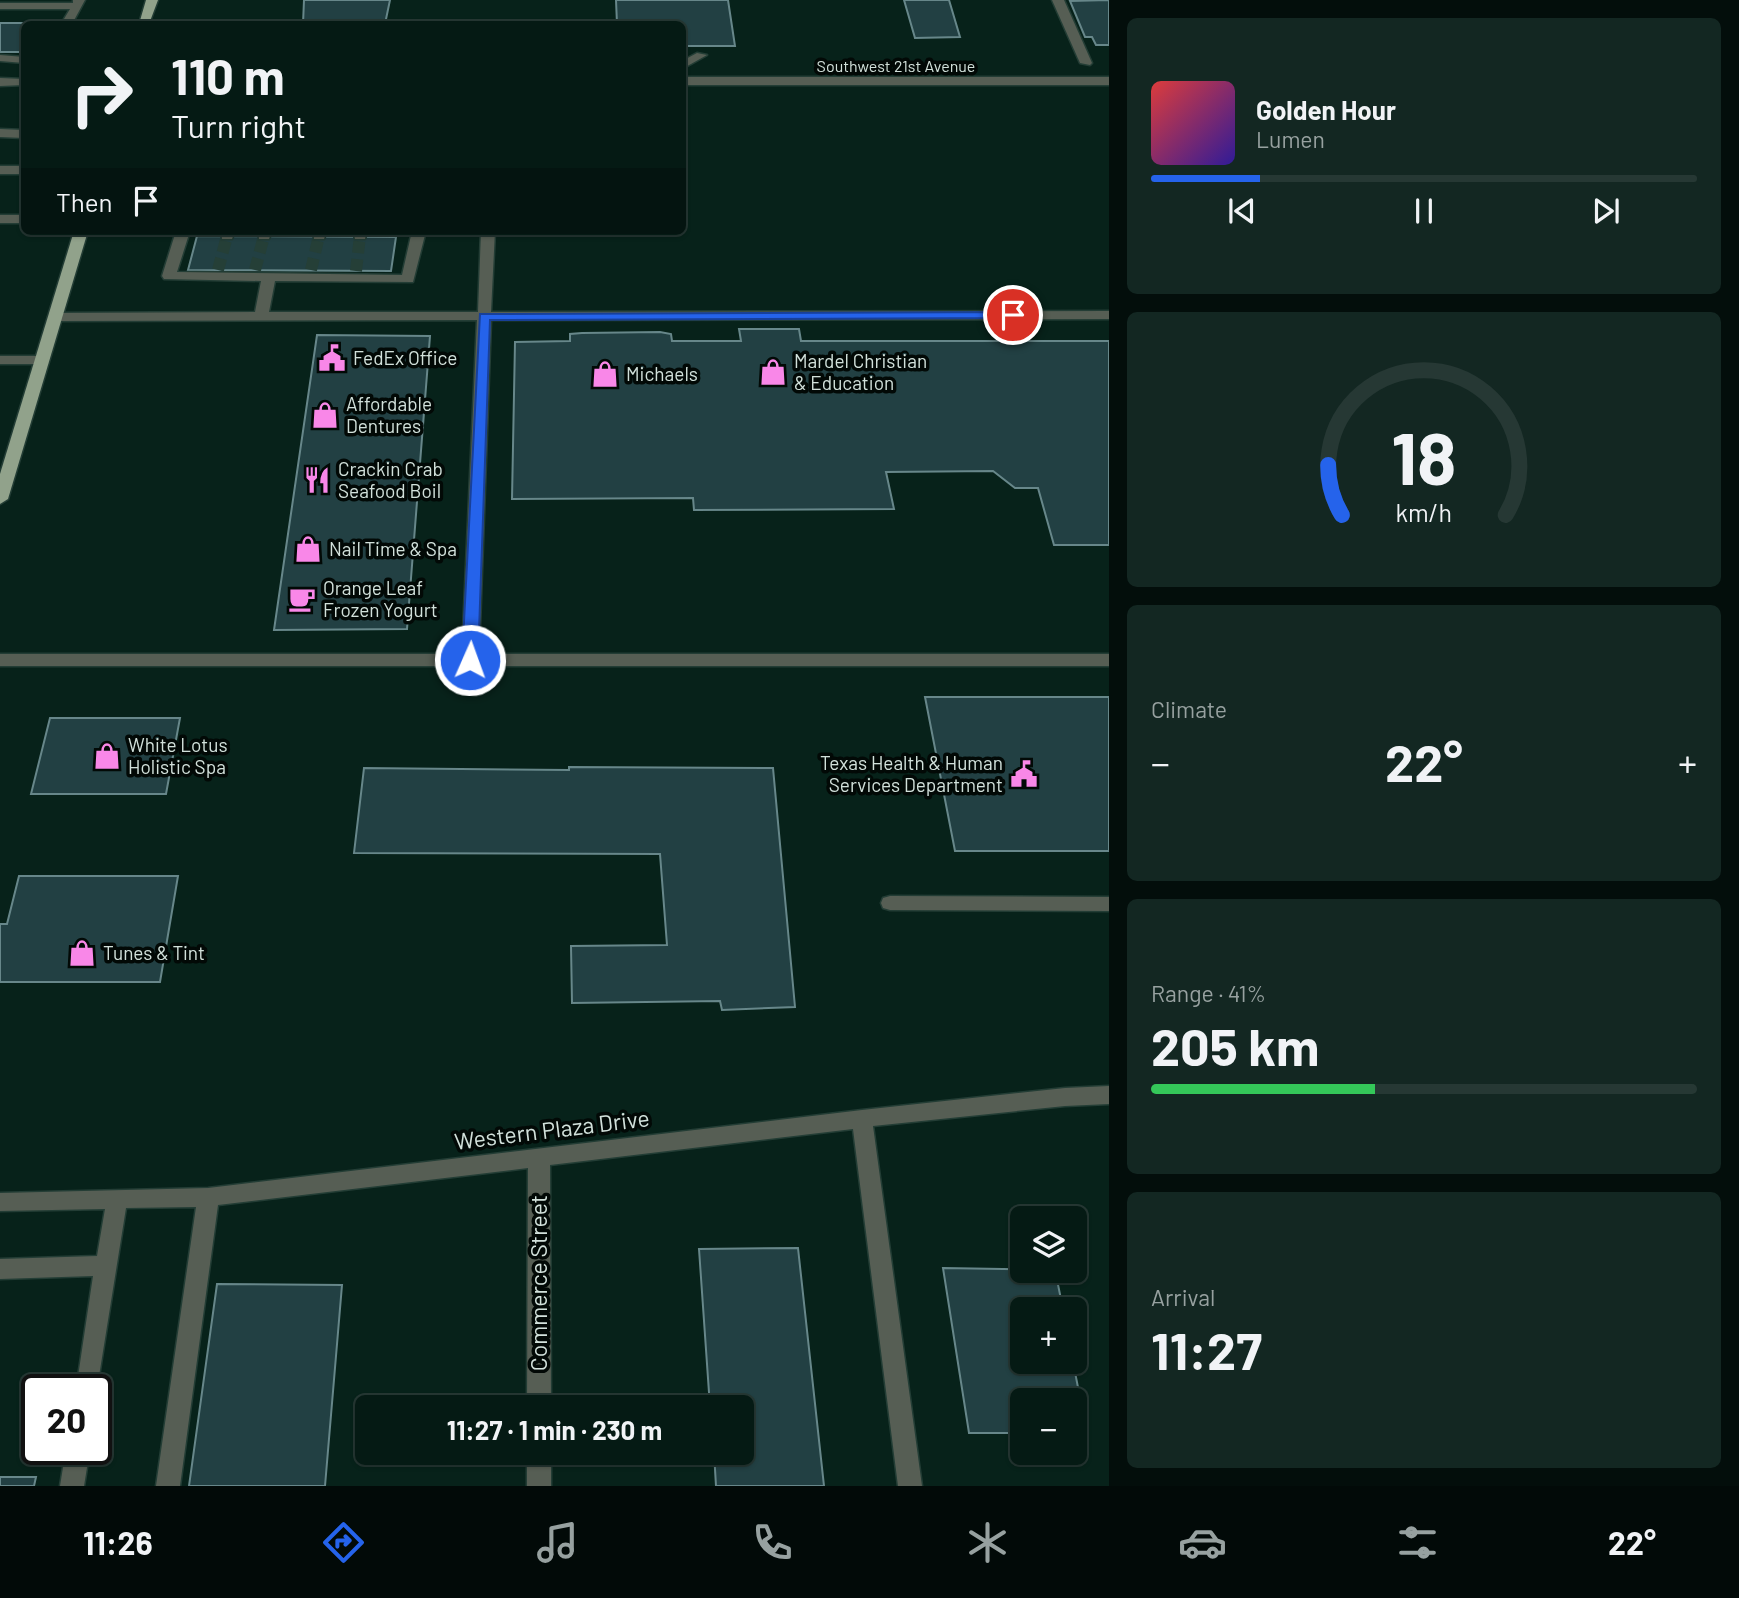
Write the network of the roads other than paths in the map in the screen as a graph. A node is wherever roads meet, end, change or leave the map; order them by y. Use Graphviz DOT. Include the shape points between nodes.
graph roads {
  1 [pos="152,0"];
  2 [pos="1058,0"];
  3 [pos="78,3"];
  4 [pos="0,6"];
  5 [pos="69,21"];
  6 [pos="145,21"];
  7 [pos="701,55"];
  8 [pos="0,58"];
  9 [pos="21,60"];
  10 [pos="1086,63"];
  11 [pos="686,64"];
  12 [pos="21,78"];
  13 [pos="686,81"];
  14 [pos="1109,81"];
  15 [pos="0,82"];
  16 [pos="0,134"];
  17 [pos="21,134"];
  18 [pos="0,170"];
  19 [pos="21,170"];
  20 [pos="0,219"];
  21 [pos="21,219"];
  22 [pos="80,235"];
  23 [pos="182,235"];
  24 [pos="418,235"];
  25 [pos="488,235"];
  26 [pos="269,277"];
  27 [pos="1109,315"];
  28 [pos="484,316"];
  29 [pos="55,317"];
  30 [pos="261,317"];
  31 [pos="0,360"];
  32 [pos="42,360"];
  33 [pos="0,499"];
  34 [pos="0,660"];
  35 [pos="470,660"];
  36 [pos="1109,660"];
  37 [pos="890,903"];
  38 [pos="1109,904"];
  39 [pos="1109,1095"];
  40 [pos="862,1119"];
  41 [pos="539,1158"];
  42 [pos="208,1197"];
  43 [pos="117,1199"];
  44 [pos="0,1202"];
  45 [pos="106,1266"];
  46 [pos="0,1269"];
  47 [pos="89,1374"];
  48 [pos="539,1395"];
  49 [pos="75,1465"];
  50 [pos="539,1465"];
  51 [pos="72,1486"];
  52 [pos="168,1486"];
  53 [pos="539,1486"];
  54 [pos="909,1486"];
  1 -- 6 [label="main road"];
  2 -- 10 [label="street"];
  3 -- 4 [label="street"];
  3 -- 5 [label="street"];
  7 -- 11 [label="street"];
  8 -- 9 [label="street"];
  12 -- 15 [label="street"];
  13 -- 14 [label="street, Southwest 21st Avenue"];
  16 -- 17 [label="street"];
  18 -- 19 [label="street"];
  20 -- 21 [label="street"];
  22 -- 29 [label="main road"];
  23 -- 26 [label="street" via="169,276 254,273"];
  24 -- 26 [label="street" via="408,279 355,274"];
  25 -- 28 [label="street"];
  26 -- 30 [label="street"];
  27 -- 28 [label="street"];
  28 -- 30 [label="street"];
  28 -- 35 [label="street"];
  29 -- 30 [label="street"];
  29 -- 32 [label="main road"];
  31 -- 32 [label="street"];
  32 -- 33 [label="main road"];
  34 -- 35 [label="street"];
  35 -- 36 [label="street"];
  37 -- 38 [label="street"];
  39 -- 40 [label="street, Western Plaza Drive"];
  40 -- 41 [label="street, Western Plaza Drive"];
  40 -- 54 [label="street"];
  41 -- 42 [label="street, Western Plaza Drive"];
  41 -- 48 [label="street, Commerce Street"];
  42 -- 43 [label="street, Western Plaza Drive"];
  42 -- 52 [label="street"];
  43 -- 44 [label="street, Western Plaza Drive"];
  43 -- 45 [label="street"];
  45 -- 46 [label="street"];
  45 -- 47 [label="street"];
  49 -- 51 [label="street"];
  50 -- 53 [label="street"];
}
